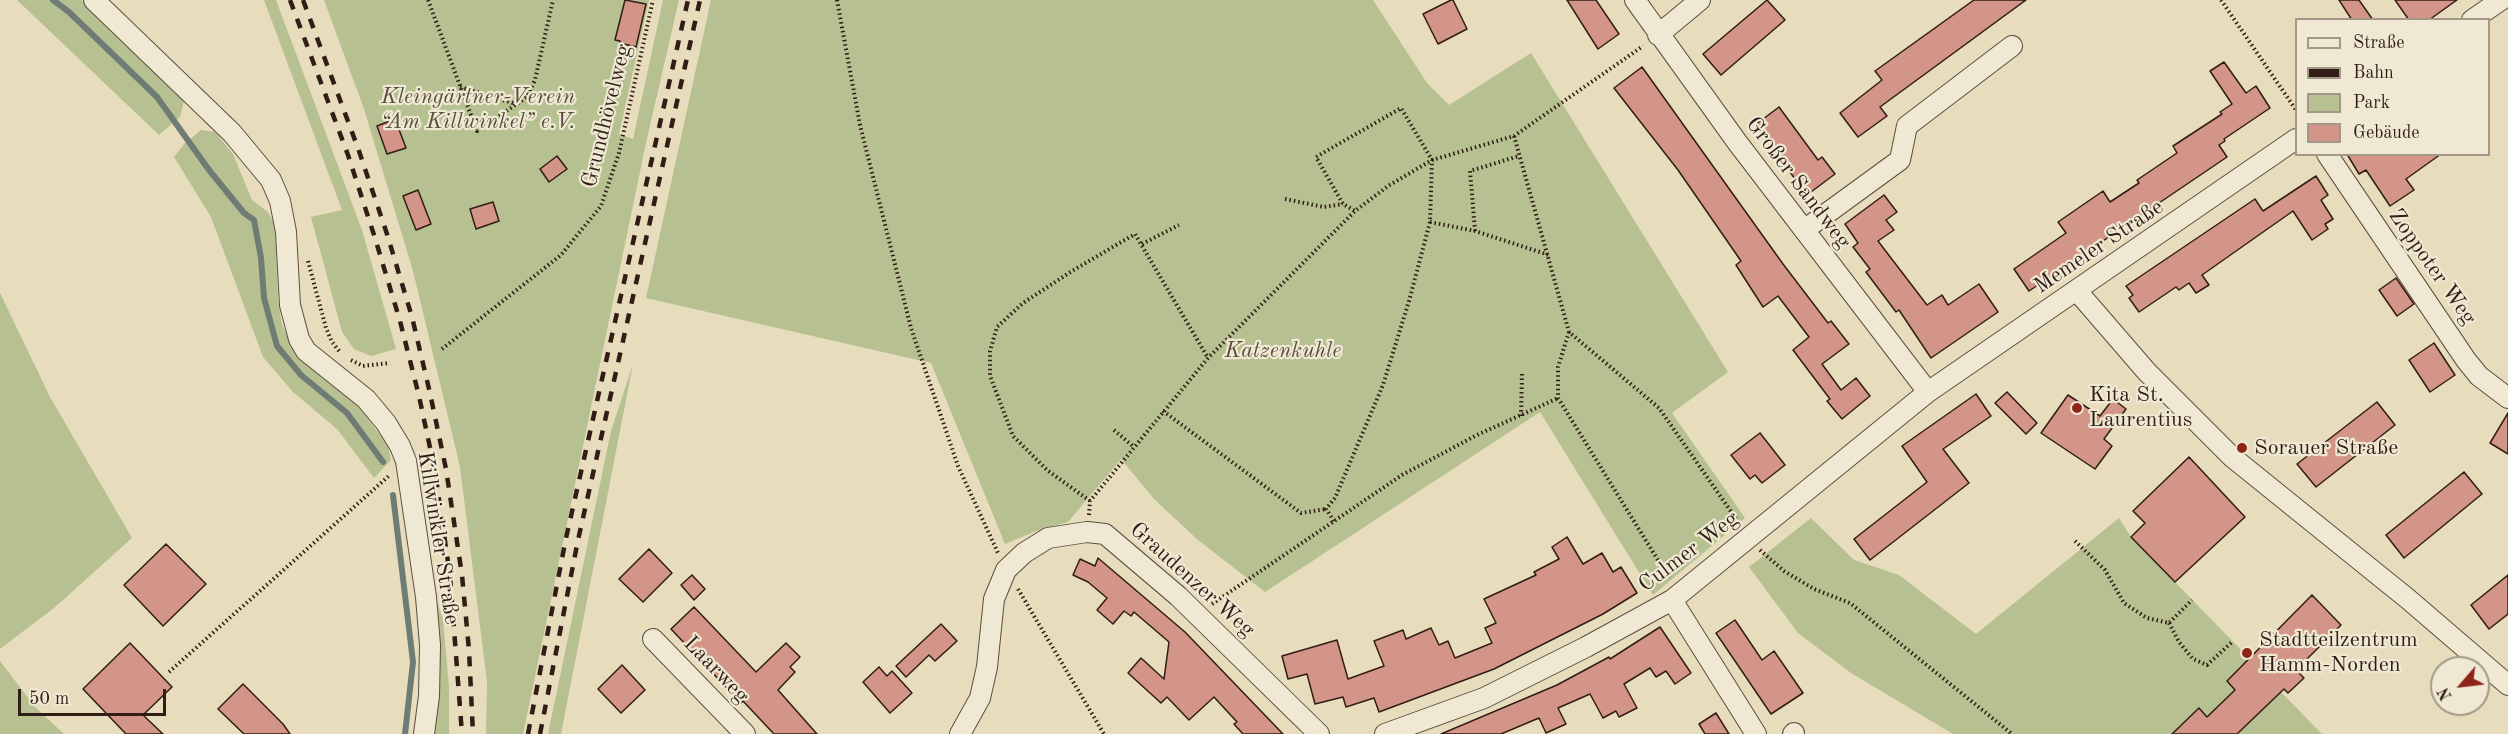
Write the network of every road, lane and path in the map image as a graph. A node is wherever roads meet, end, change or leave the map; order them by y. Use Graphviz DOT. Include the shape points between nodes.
graph roads {
  1 [pos="94,0"];
  2 [pos="428,0"];
  3 [pos="553,0"];
  4 [pos="653,0"];
  5 [pos="837,0"];
  6 [pos="1635,0"];
  7 [pos="1700,0"];
  8 [pos="2221,0"];
  9 [pos="2501,0"];
  10 [pos="2475,18"];
  11 [pos="1659,35"];
  12 [pos="2012,46"];
  13 [pos="460,87"];
  14 [pos="516,104"];
  15 [pos="2295,109"];
  16 [pos="1514,136"];
  17 [pos="2295,140"];
  18 [pos="1519,156"];
  19 [pos="2327,156"];
  20 [pos="1432,160"];
  21 [pos="1286,199"];
  22 [pos="1343,204"];
  23 [pos="1355,211"];
  24 [pos="1430,222"];
  25 [pos="1179,225"];
  26 [pos="1804,230"];
  27 [pos="1475,231"];
  28 [pos="1142,244"];
  29 [pos="305,250"];
  30 [pos="1550,256"];
  31 [pos="2077,291"];
  32 [pos="1569,332"];
  33 [pos="442,349"];
  34 [pos="1208,358"];
  35 [pos="390,363"];
  36 [pos="1522,373"];
  37 [pos="1928,393"];
  38 [pos="1558,398"];
  39 [pos="2508,398"];
  40 [pos="1163,411"];
  41 [pos="1521,416"];
  42 [pos="1114,430"];
  43 [pos="1134,447"];
  44 [pos="406,461"];
  45 [pos="1090,501"];
  46 [pos="1326,509"];
  47 [pos="1334,521"];
  48 [pos="1088,532"];
  49 [pos="1749,538"];
  50 [pos="2075,541"];
  51 [pos="1006,570"];
  52 [pos="1676,597"];
  53 [pos="2192,600"];
  54 [pos="1198,615"];
  55 [pos="2169,623"];
  56 [pos="653,639"];
  57 [pos="2232,642"];
  58 [pos="169,672"];
  59 [pos="2508,685"];
  60 [pos="424,734"];
  61 [pos="745,734"];
  62 [pos="960,734"];
  63 [pos="1104,734"];
  64 [pos="1320,734"];
  65 [pos="1386,734"];
  66 [pos="1756,734"];
  67 [pos="2012,734"];
  1 -- 44 [label="street, Killwinkler Straße" via="232,133 271,180 286,232 290,305 299,339 306,351 366,399 386,423"];
  2 -- 13 [label="path"];
  3 -- 14 [label="path" via="535,80 527,97"];
  4 -- 33 [label="path, Grundhövelweg" via="619,153 601,206 561,255"];
  5 -- 51 [label="path" via="860,125 911,328 958,466"];
  6 -- 11 [label="street, Großer Sandweg"];
  7 -- 11 [label="street"];
  8 -- 15 [label="path"];
  9 -- 10 [label="street"];
  11 -- 16 [label="path"];
  11 -- 26 [label="street, Großer Sandweg"];
  12 -- 26 [label="street" via="1907,126 1900,160"];
  13 -- 14 [label="path"];
  13 -- 14 [label="path" via="477,130"];
  16 -- 18 [label="path"];
  16 -- 20 [label="path"];
  17 -- 31 [label="street, Memeler Straße"];
  18 -- 27 [label="path" via="1470,171"];
  18 -- 30 [label="path"];
  19 -- 39 [label="street, Zoppoter Weg" via="2466,360 2479,376"];
  20 -- 22 [label="path" via="1401,108 1316,157"];
  20 -- 23 [label="path"];
  20 -- 24 [label="path"];
  21 -- 22 [label="path" via="1324,207"];
  22 -- 23 [label="path"];
  23 -- 34 [label="path"];
  24 -- 27 [label="path"];
  24 -- 46 [label="path" via="1383,385 1335,498"];
  25 -- 28 [label="path"];
  26 -- 37 [label="street, Großer Sandweg"];
  27 -- 30 [label="path"];
  28 -- 34 [label="path"];
  28 -- 45 [label="path" via="1135,234 1023,303 997,327 990,351 990,376 1014,436 1047,470"];
  29 -- 35 [label="path" via="332,342 340,352 363,366"];
  30 -- 32 [label="path"];
  31 -- 37 [label="street, Memeler Straße"];
  31 -- 59 [label="street" via="2147,372 2232,457"];
  32 -- 38 [label="path" via="1558,367"];
  32 -- 49 [label="path" via="1659,408"];
  34 -- 40 [label="path"];
  36 -- 41 [label="path"];
  37 -- 49 [label="street, Culmer Weg"];
  38 -- 41 [label="path"];
  38 -- 52 [label="path"];
  40 -- 43 [label="path"];
  40 -- 46 [label="path" via="1301,513"];
  41 -- 47 [label="path" via="1402,475"];
  42 -- 43 [label="path"];
  43 -- 45 [label="path"];
  44 -- 58 [label="path"];
  44 -- 60 [label="street, Killwinkler Straße" via="430,645"];
  45 -- 48 [label="path"];
  46 -- 47 [label="path"];
  47 -- 54 [label="path"];
  48 -- 51 [label="street, Graudenzer Weg" via="1048,538"];
  48 -- 54 [label="street, Graudenzer Weg" via="1105,534"];
  49 -- 52 [label="street, Culmer Weg"];
  49 -- 67 [label="path" via="1785,571 1814,589 1850,603"];
  50 -- 55 [label="path" via="2105,570 2124,603 2147,618"];
  51 -- 62 [label="street, Graudenzer Weg" via="994,599 980,698"];
  51 -- 63 [label="path"];
  52 -- 65 [label="street, Culmer Weg" via="1484,698"];
  52 -- 66 [label="street"];
  53 -- 55 [label="path"];
  54 -- 64 [label="street, Graudenzer Weg"];
  55 -- 57 [label="path" via="2193,658 2207,665"];
  56 -- 61 [label="street, Laarweg"];
}
